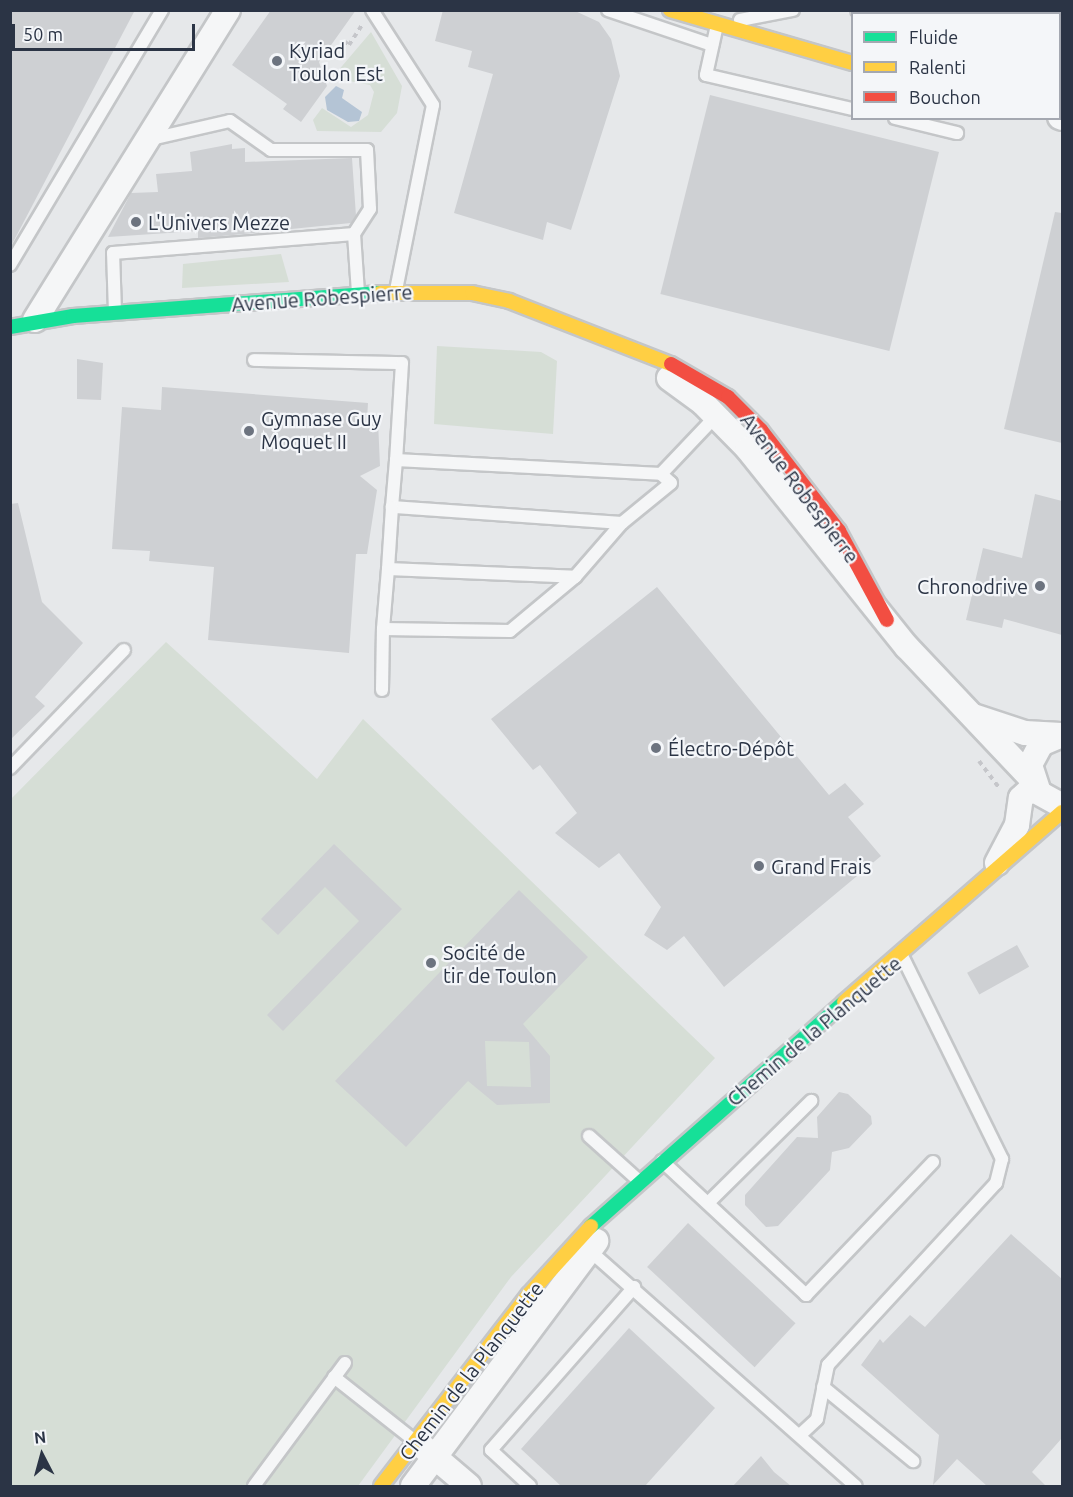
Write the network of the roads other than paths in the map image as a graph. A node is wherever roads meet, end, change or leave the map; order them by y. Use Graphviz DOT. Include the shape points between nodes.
graph roads {
  1 [pos="162,10"];
  2 [pos="228,10"];
  3 [pos="608,10"];
  4 [pos="670,10"];
  5 [pos="793,10"];
  6 [pos="369,15"];
  7 [pos="716,25"];
  8 [pos="712,45"];
  9 [pos="851,63"];
  10 [pos="851,109"];
  11 [pos="903,120"];
  12 [pos="957,133"];
  13 [pos="145,141"];
  14 [pos="354,234"];
  15 [pos="10,266"];
  16 [pos="71,266"];
  17 [pos="396,292"];
  18 [pos="358,294"];
  19 [pos="116,313"];
  20 [pos="73,316"];
  21 [pos="35,320"];
  22 [pos="10,327"];
  23 [pos="626,346"];
  24 [pos="254,360"];
  25 [pos="717,416"];
  26 [pos="396,460"];
  27 [pos="661,474"];
  28 [pos="392,507"];
  29 [pos="622,523"];
  30 [pos="388,569"];
  31 [pos="574,578"];
  32 [pos="887,620"];
  33 [pos="383,629"];
  34 [pos="124,651"];
  35 [pos="381,690"];
  36 [pos="971,715"];
  37 [pos="1062,735"];
  38 [pos="10,768"];
  39 [pos="1032,782"];
  40 [pos="1062,806"];
  41 [pos="1062,813"];
  42 [pos="988,880"];
  43 [pos="902,956"];
  44 [pos="811,1101"];
  45 [pos="589,1136"];
  46 [pos="662,1161"];
  47 [pos="933,1162"];
  48 [pos="640,1182"];
  49 [pos="709,1202"];
  50 [pos="589,1250"];
  51 [pos="634,1287"];
  52 [pos="345,1363"];
  53 [pos="334,1377"];
  54 [pos="823,1387"];
  55 [pos="800,1436"];
  56 [pos="415,1441"];
  57 [pos="436,1457"];
  58 [pos="913,1461"];
  59 [pos="254,1486"];
  60 [pos="381,1486"];
  61 [pos="413,1486"];
  62 [pos="470,1486"];
  63 [pos="530,1486"];
  64 [pos="856,1486"];
  1 -- 15 [label="lane"];
  2 -- 13 [label="street"];
  3 -- 8 [label="lane"];
  4 -- 7 [label="street"];
  5 -- 7 [label="lane"];
  6 -- 17 [label="lane" via="433,105"];
  7 -- 8 [label="lane"];
  7 -- 9 [label="street"];
  8 -- 10 [label="lane" via="706,75"];
  11 -- 12 [label="lane"];
  13 -- 14 [label="lane" via="230,121 271,150 367,150 370,209"];
  13 -- 16 [label="street"];
  14 -- 18 [label="lane"];
  14 -- 19 [label="lane" via="113,253"];
  16 -- 20 [label="street" via="67,289"];
  16 -- 21 [label="street"];
  17 -- 18 [label="street, Avenue Robespierre"];
  17 -- 23 [label="street, Avenue Robespierre" via="472,293 509,301"];
  18 -- 19 [label="street, Avenue Robespierre"];
  19 -- 20 [label="street, Avenue Robespierre"];
  20 -- 21 [label="street, Avenue Robespierre"];
  21 -- 22 [label="street, Avenue Robespierre"];
  23 -- 25 [label="street, Avenue Robespierre"];
  23 -- 32 [label="street, Avenue Robespierre" via="684,368 728,397 755,424 839,531"];
  24 -- 26 [label="lane" via="402,363"];
  25 -- 27 [label="lane"];
  25 -- 32 [label="street, Avenue Robespierre"];
  26 -- 27 [label="lane"];
  26 -- 28 [label="lane"];
  27 -- 29 [label="lane" via="671,483"];
  28 -- 29 [label="lane"];
  28 -- 30 [label="lane"];
  29 -- 31 [label="lane"];
  30 -- 31 [label="lane"];
  30 -- 33 [label="lane"];
  31 -- 33 [label="lane" via="510,631"];
  32 -- 36 [label="street, Avenue Robespierre"];
  33 -- 35 [label="lane"];
  34 -- 38 [label="lane"];
  36 -- 37 [label="street" via="1025,733"];
  36 -- 39 [label="street, Avenue Robespierre"];
  37 -- 39 [label="street, Chemin de la Planquette" via="1041,744 1030,765"];
  39 -- 40 [label="street, Avenue Robespierre" via="1045,800"];
  39 -- 42 [label="street, Chemin de la Planquette" via="1021,798 1017,825"];
  41 -- 42 [label="street, Chemin de la Planquette"];
  42 -- 43 [label="street, Chemin de la Planquette"];
  43 -- 46 [label="street, Chemin de la Planquette"];
  43 -- 54 [label="lane" via="1002,1159 996,1184 828,1365"];
  44 -- 49 [label="lane"];
  45 -- 48 [label="lane"];
  46 -- 48 [label="street, Chemin de la Planquette"];
  46 -- 49 [label="lane"];
  47 -- 49 [label="lane" via="806,1295"];
  48 -- 50 [label="street, Chemin de la Planquette"];
  48 -- 56 [label="street, Chemin de la Planquette" via="606,1210 529,1294"];
  50 -- 51 [label="lane"];
  50 -- 57 [label="street, Chemin de la Planquette"];
  51 -- 55 [label="lane"];
  51 -- 63 [label="lane" via="491,1450"];
  52 -- 53 [label="lane"];
  53 -- 56 [label="lane"];
  53 -- 59 [label="lane"];
  54 -- 55 [label="lane" via="817,1419"];
  54 -- 58 [label="lane"];
  55 -- 64 [label="lane"];
  56 -- 57 [label="street"];
  56 -- 60 [label="street, Chemin de la Planquette"];
  57 -- 61 [label="street, Chemin de la Planquette"];
  57 -- 62 [label="street"];
}
